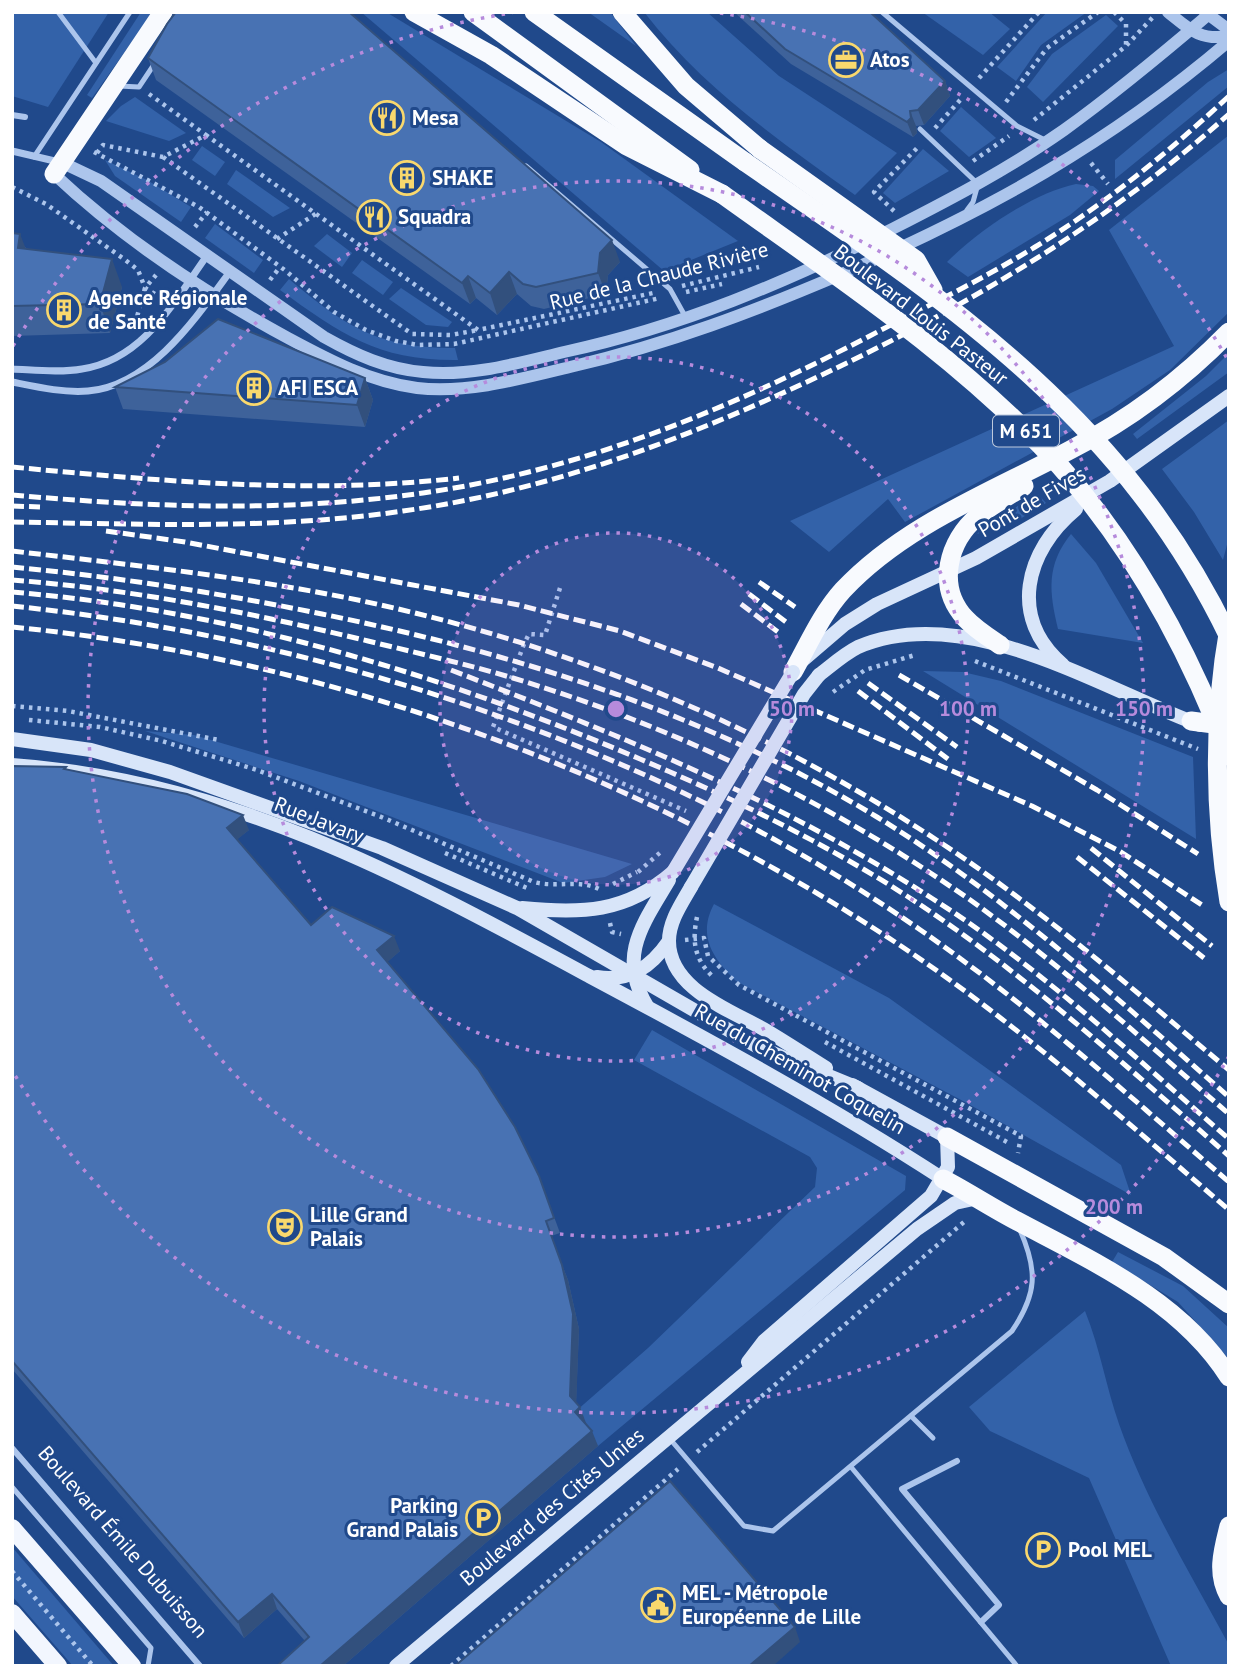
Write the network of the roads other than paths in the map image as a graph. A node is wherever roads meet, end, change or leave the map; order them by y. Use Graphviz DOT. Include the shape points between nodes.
graph roads {
  1 [pos="58,12"];
  2 [pos="130,12"];
  3 [pos="163,12"];
  4 [pos="414,12"];
  5 [pos="429,12"];
  6 [pos="473,12"];
  7 [pos="534,12"];
  8 [pos="622,12"];
  9 [pos="881,12"];
  10 [pos="1168,12"];
  11 [pos="1207,14"];
  12 [pos="1190,30"];
  13 [pos="1229,30"];
  14 [pos="1229,38"];
  15 [pos="491,55"];
  16 [pos="159,58"];
  17 [pos="96,63"];
  18 [pos="115,86"];
  19 [pos="12,115"];
  20 [pos="25,117"];
  21 [pos="920,129"];
  22 [pos="1047,141"];
  23 [pos="12,151"];
  24 [pos="753,156"];
  25 [pos="34,157"];
  26 [pos="522,162"];
  27 [pos="59,169"];
  28 [pos="978,184"];
  29 [pos="722,194"];
  30 [pos="960,220"];
  31 [pos="206,257"];
  32 [pos="229,272"];
  33 [pos="190,279"];
  34 [pos="213,294"];
  35 [pos="687,319"];
  36 [pos="1229,332"];
  37 [pos="12,369"];
  38 [pos="12,382"];
  39 [pos="1229,396"];
  40 [pos="1076,447"];
  41 [pos="1110,481"];
  42 [pos="949,570"];
  43 [pos="1229,628"];
  44 [pos="1229,637"];
  45 [pos="1000,645"];
  46 [pos="1070,670"];
  47 [pos="793,671"];
  48 [pos="1191,722"];
  49 [pos="1229,726"];
  50 [pos="1229,735"];
  51 [pos="12,740"];
  52 [pos="1229,756"];
  53 [pos="12,765"];
  54 [pos="673,872"];
  55 [pos="1229,902"];
  56 [pos="517,908"];
  57 [pos="669,941"];
  58 [pos="601,954"];
  59 [pos="632,975"];
  60 [pos="590,976"];
  61 [pos="633,999"];
  62 [pos="647,1006"];
  63 [pos="858,1088"];
  64 [pos="947,1137"];
  65 [pos="943,1179"];
  66 [pos="983,1201"];
  67 [pos="1015,1221"];
  68 [pos="1229,1304"];
  69 [pos="1229,1377"];
  70 [pos="735,1381"];
  71 [pos="911,1416"];
  72 [pos="668,1436"];
  73 [pos="933,1438"];
  74 [pos="12,1448"];
  75 [pos="957,1461"];
  76 [pos="851,1468"];
  77 [pos="12,1487"];
  78 [pos="1229,1526"];
  79 [pos="12,1528"];
  80 [pos="1229,1595"];
  81 [pos="12,1612"];
  82 [pos="981,1622"];
  83 [pos="58,1666"];
  84 [pos="132,1666"];
  85 [pos="148,1666"];
  86 [pos="200,1666"];
  87 [pos="396,1666"];
  88 [pos="1017,1666"];
  1 -- 17 [label="lane"];
  2 -- 17 [label="lane"];
  3 -- 18 [label="highway"];
  4 -- 15 [label="highway"];
  5 -- 15 [label="lane"];
  6 -- 29 [label="highway, Boulevard Louis Pasteur / M 651"];
  7 -- 24 [label="highway"];
  8 -- 24 [label="highway"];
  9 -- 22 [label="lane" via="999,111"];
  10 -- 12 [label="street"];
  11 -- 12 [label="street, Rue de la Chaude Rivière"];
  11 -- 13 [label="street"];
  12 -- 14 [label="street" via="1211,39"];
  12 -- 22 [label="street, Rue de la Chaude Rivière"];
  14 -- 30 [label="street" via="1125,123"];
  15 -- 29 [label="highway" via="627,146"];
  16 -- 18 [label="lane" via="139,88"];
  17 -- 25 [label="lane"];
  18 -- 27 [label="highway"];
  19 -- 20 [label="street"];
  21 -- 28 [label="lane"];
  22 -- 28 [label="street, Rue de la Chaude Rivière"];
  23 -- 25 [label="street"];
  24 -- 44 [label="highway, Boulevard Louis Pasteur / M 651, bridge" via="916,260 935,294 1045,387 1099,443 1182,554"];
  25 -- 27 [label="street"];
  25 -- 27 [label="street"];
  26 -- 35 [label="lane" via="672,292"];
  27 -- 31 [label="street, Rue de la Chaude Rivière" via="101,181"];
  27 -- 33 [label="street" via="85,202"];
  28 -- 30 [label="lane" via="973,202"];
  28 -- 35 [label="street, Rue de la Chaude Rivière" via="846,253"];
  29 -- 52 [label="highway, Boulevard Louis Pasteur / M 651, bridge" via="941,355 1060,466 1146,584 1192,669"];
  30 -- 34 [label="street" via="709,328 552,372 450,389 401,385 349,369"];
  31 -- 32 [label="street, Rue de la Chaude Rivière"];
  31 -- 33 [label="street"];
  32 -- 34 [label="street"];
  32 -- 35 [label="street, Rue de la Chaude Rivière" via="345,349 421,372 506,365"];
  33 -- 34 [label="street"];
  33 -- 37 [label="street" via="134,348 110,362 80,370"];
  34 -- 38 [label="street" via="155,358 114,384 75,391"];
  36 -- 40 [label="highway" via="1183,376"];
  39 -- 41 [label="main road, Pont de Fives"];
  40 -- 42 [label="highway" via="968,526 952,550"];
  40 -- 47 [label="highway" via="952,511 872,564 836,599"];
  41 -- 42 [label="main road, Pont de Fives" via="1047,520"];
  41 -- 46 [label="main road" via="1068,515 1044,543 1030,579 1030,613 1037,631 1051,654"];
  42 -- 45 [label="highway" via="957,607"];
  42 -- 47 [label="main road, Pont de Fives" via="845,624"];
  43 -- 55 [label="highway, bridge" via="1219,754 1220,830"];
  45 -- 46 [label="main road"];
  45 -- 57 [label="main road, bridge" via="940,634 888,638 856,648 819,675 691,887 673,921"];
  46 -- 48 [label="main road"];
  47 -- 54 [label="main road, bridge"];
  48 -- 49 [label="highway"];
  48 -- 50 [label="main road"];
  51 -- 56 [label="main road, Rue Javary" via="91,750 208,784 335,829"];
  53 -- 60 [label="main road, Rue Javary" via="102,774 148,785 324,842 471,911"];
  54 -- 56 [label="main road, Rue Javary" via="657,886 622,903 592,911"];
  54 -- 59 [label="main road" via="638,937"];
  56 -- 58 [label="main road, Rue Javary"];
  57 -- 59 [label="main road" via="652,963"];
  57 -- 63 [label="main road, Rue du Cheminot Coquelin" via="673,958 692,986"];
  58 -- 59 [label="main road, Rue du Cheminot Coquelin"];
  59 -- 60 [label="main road, Rue Javary"];
  59 -- 62 [label="main road"];
  59 -- 63 [label="main road, Rue du Cheminot Coquelin" via="758,1047"];
  60 -- 61 [label="main road, Rue Javary"];
  61 -- 62 [label="main road, Rue du Cheminot Coquelin"];
  62 -- 65 [label="main road, Rue du Cheminot Coquelin" via="858,1125"];
  63 -- 64 [label="main road, Rue du Cheminot Coquelin"];
  64 -- 65 [label="main road" via="949,1158"];
  64 -- 68 [label="highway" via="1164,1257"];
  65 -- 66 [label="highway"];
  65 -- 70 [label="main road, Boulevard des Cités Unies" via="931,1196 764,1340"];
  66 -- 67 [label="highway"];
  66 -- 70 [label="main road, Boulevard des Cités Unies" via="955,1203 916,1229"];
  67 -- 69 [label="highway" via="1158,1301 1192,1332"];
  67 -- 71 [label="lane" via="1032,1269 1030,1301 1012,1331"];
  70 -- 72 [label="main road, Boulevard des Cités Unies"];
  71 -- 73 [label="lane"];
  71 -- 76 [label="lane"];
  72 -- 76 [label="lane" via="744,1526 773,1531"];
  72 -- 87 [label="main road, Boulevard des Cités Unies"];
  74 -- 86 [label="street, Boulevard Émile Dubuisson"];
  75 -- 82 [label="street" via="902,1489 999,1605"];
  76 -- 82 [label="lane"];
  77 -- 85 [label="lane" via="151,1648"];
  78 -- 80 [label="highway" via="1221,1559"];
  79 -- 84 [label="main road"];
  81 -- 83 [label="main road"];
  82 -- 88 [label="lane"];
}
